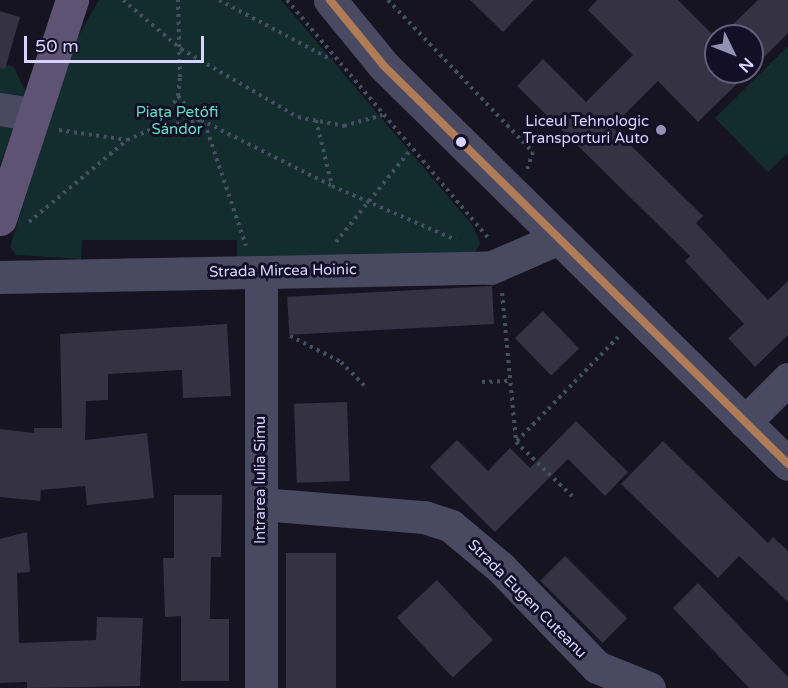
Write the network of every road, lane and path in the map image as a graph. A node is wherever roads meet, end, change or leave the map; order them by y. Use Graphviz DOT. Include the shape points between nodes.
graph roads {
  1 [pos="72,0"];
  2 [pos="123,0"];
  3 [pos="178,0"];
  4 [pos="219,0"];
  5 [pos="287,0"];
  6 [pos="330,0"];
  7 [pos="182,49"];
  8 [pos="334,61"];
  9 [pos="178,96"];
  10 [pos="382,115"];
  11 [pos="28,117"];
  12 [pos="201,120"];
  13 [pos="316,120"];
  14 [pos="154,128"];
  15 [pos="128,140"];
  16 [pos="411,149"];
  17 [pos="332,186"];
  18 [pos="368,202"];
  19 [pos="13,221"];
  20 [pos="559,238"];
  21 [pos="461,242"];
  22 [pos="504,264"];
  23 [pos="337,270"];
  24 [pos="0,277"];
  25 [pos="257,277"];
  26 [pos="638,316"];
  27 [pos="788,379"];
  28 [pos="511,381"];
  29 [pos="482,382"];
  30 [pos="365,386"];
  31 [pos="745,422"];
  32 [pos="516,442"];
  33 [pos="788,465"];
  34 [pos="572,496"];
  35 [pos="261,504"];
  36 [pos="261,688"];
  37 [pos="649,688"];
  1 -- 11 [label="main road"];
  2 -- 7 [label="path"];
  3 -- 7 [label="path"];
  4 -- 8 [label="path"];
  5 -- 8 [label="path"];
  6 -- 20 [label="street" via="384,66"];
  7 -- 9 [label="path"];
  7 -- 13 [label="path" via="298,117"];
  8 -- 10 [label="path"];
  9 -- 12 [label="path"];
  9 -- 14 [label="path"];
  10 -- 13 [label="path" via="344,126"];
  10 -- 16 [label="path"];
  11 -- 15 [label="path"];
  11 -- 19 [label="main road"];
  12 -- 14 [label="path"];
  12 -- 17 [label="path"];
  12 -- 25 [label="path"];
  13 -- 17 [label="path"];
  14 -- 15 [label="path"];
  15 -- 19 [label="path"];
  16 -- 18 [label="path"];
  16 -- 22 [label="path"];
  17 -- 18 [label="path"];
  18 -- 21 [label="path"];
  18 -- 23 [label="path" via="334,244"];
  20 -- 22 [label="street, Strada Mircea Hoinic"];
  20 -- 26 [label="street"];
  22 -- 23 [label="street, Strada Mircea Hoinic"];
  22 -- 28 [label="path"];
  23 -- 25 [label="street, Strada Mircea Hoinic"];
  24 -- 25 [label="street, Strada Mircea Hoinic"];
  25 -- 30 [label="path" via="292,338 341,362"];
  25 -- 35 [label="street, Intrarea Iulia Simu"];
  26 -- 31 [label="street"];
  26 -- 32 [label="path"];
  27 -- 31 [label="street"];
  28 -- 29 [label="path"];
  28 -- 32 [label="path"];
  31 -- 33 [label="street"];
  32 -- 34 [label="path"];
  35 -- 36 [label="street, Intrarea Iulia Simu"];
  35 -- 37 [label="street, Strada Eugen Cuteanu" via="424,517 452,526 500,567 597,668"];
}
